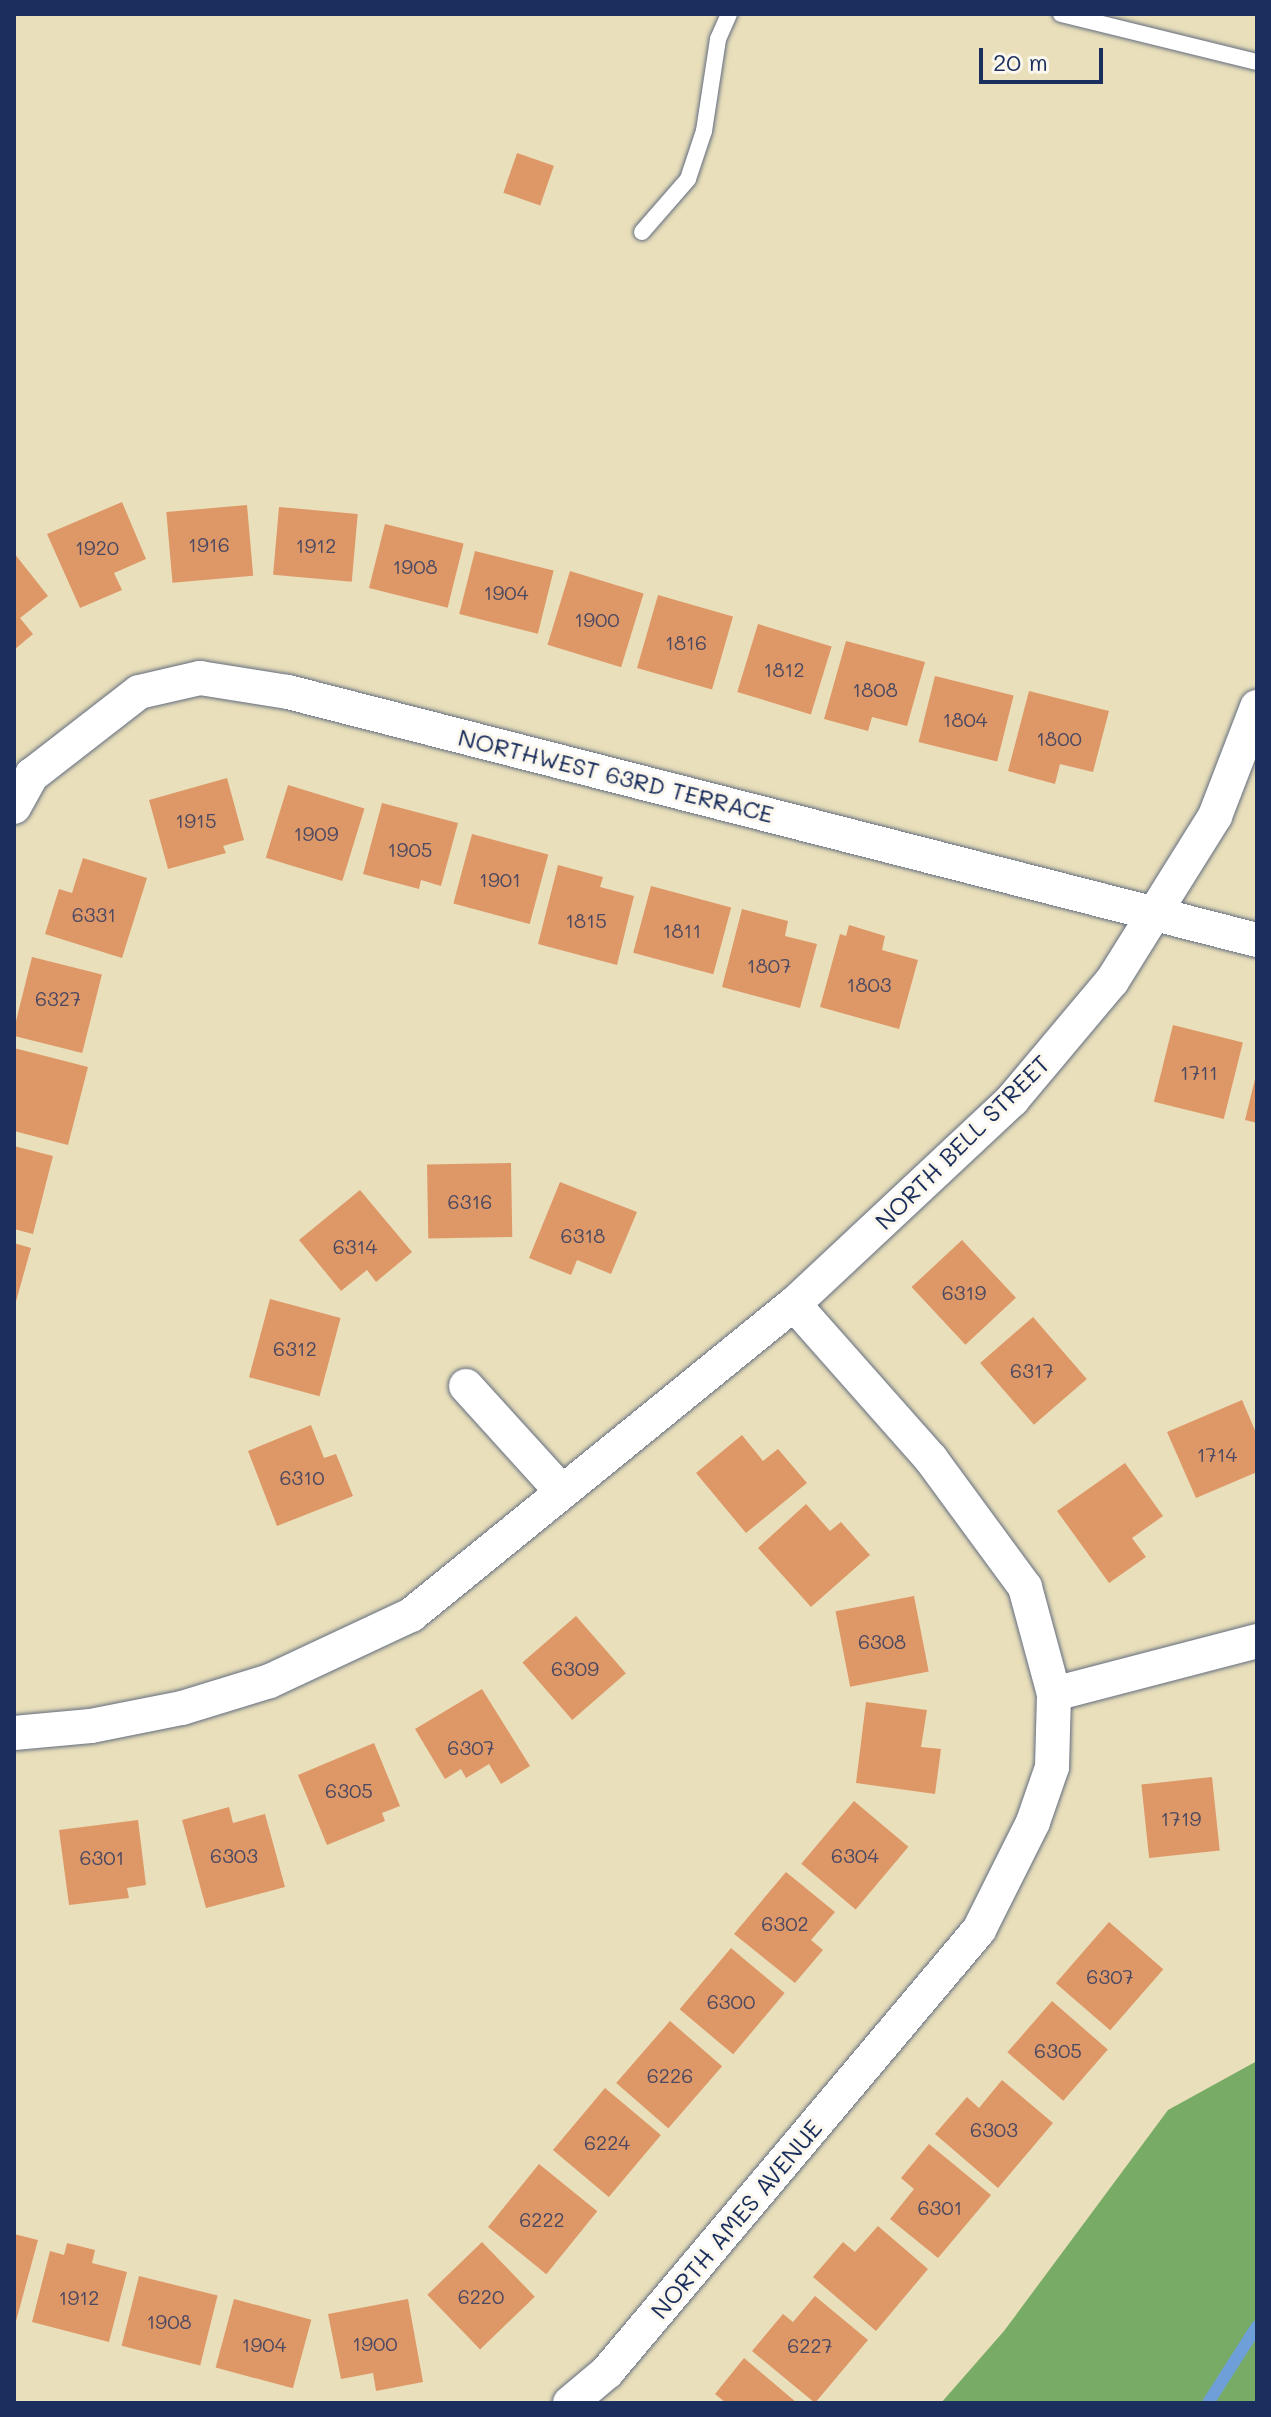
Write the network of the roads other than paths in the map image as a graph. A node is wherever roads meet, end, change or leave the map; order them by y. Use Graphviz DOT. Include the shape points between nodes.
graph roads {
  1 [pos="729,14"];
  2 [pos="1061,14"];
  3 [pos="1257,62"];
  4 [pos="642,232"];
  5 [pos="1257,707"];
  6 [pos="14,807"];
  7 [pos="1156,917"];
  8 [pos="1257,940"];
  9 [pos="794,1304"];
  10 [pos="466,1386"];
  11 [pos="562,1492"];
  12 [pos="1257,1641"];
  13 [pos="1054,1694"];
  14 [pos="14,1733"];
  15 [pos="570,2403"];
  1 -- 4 [label="lane" via="718,39 704,131 688,179"];
  2 -- 3 [label="lane"];
  5 -- 7 [label="street, NORTH BELL STREET" via="1215,816"];
  6 -- 7 [label="street, NORTHWEST 63RD TERRACE" via="32,775 139,692 200,678 304,696 1060,887"];
  7 -- 8 [label="street, NORTHWEST 63RD TERRACE"];
  7 -- 9 [label="street, NORTH BELL STREET" via="1112,981 1012,1100"];
  9 -- 11 [label="street, NORTH BELL STREET"];
  9 -- 13 [label="street" via="931,1459 1025,1587"];
  10 -- 11 [label="street"];
  11 -- 14 [label="street, NORTH BELL STREET" via="411,1615 355,1645 270,1681 182,1708 91,1726"];
  12 -- 13 [label="street"];
  13 -- 15 [label="street, NORTH AMES AVENUE" via="1052,1767 1033,1822 979,1930 607,2372"];
}
